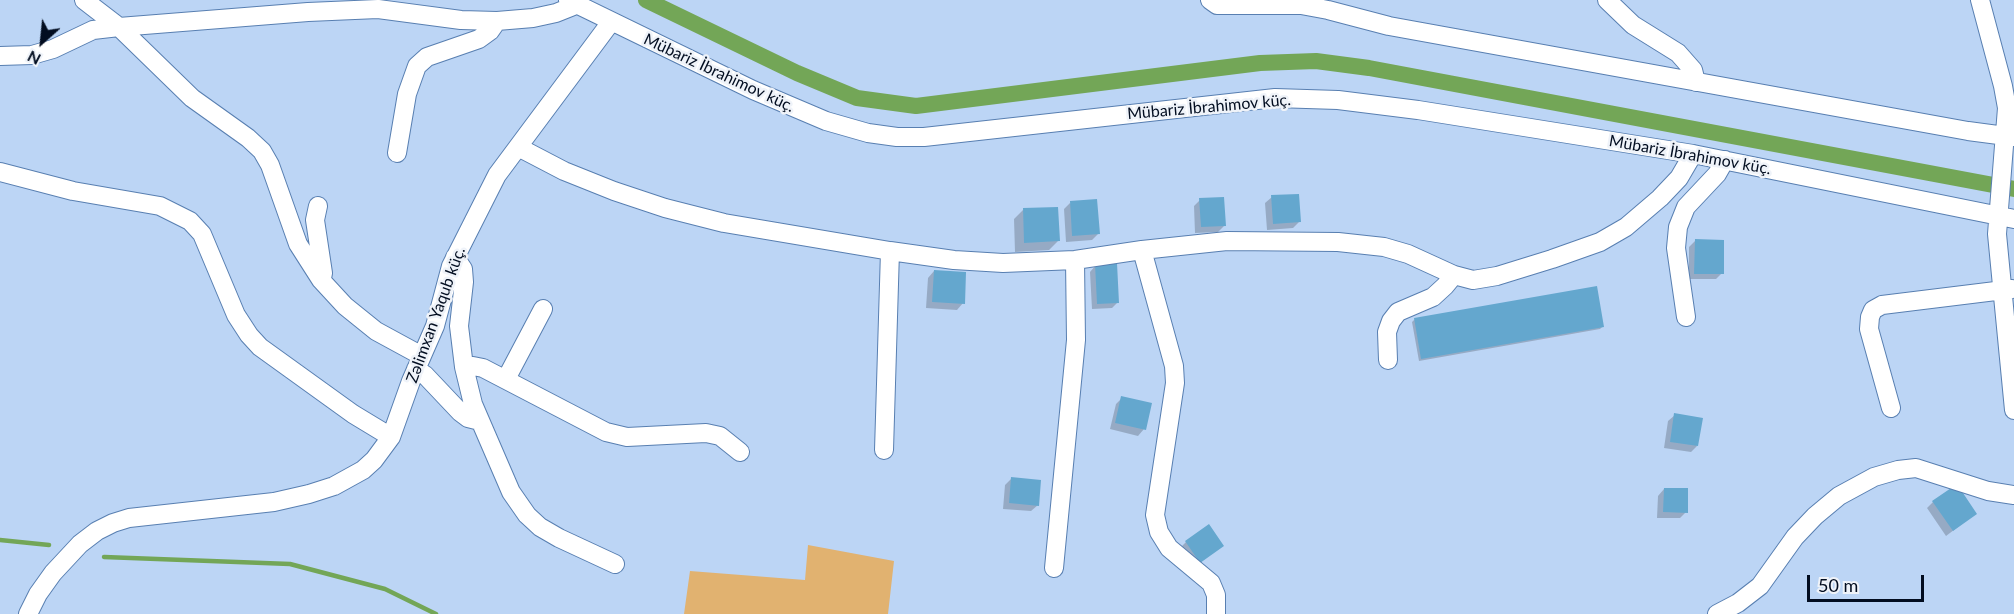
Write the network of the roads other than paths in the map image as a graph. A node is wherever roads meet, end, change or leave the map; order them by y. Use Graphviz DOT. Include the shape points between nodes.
graph roads {
  1 [pos="84,0"];
  2 [pos="1210,0"];
  3 [pos="1607,0"];
  4 [pos="1980,0"];
  5 [pos="572,2"];
  6 [pos="1330,5"];
  7 [pos="496,21"];
  8 [pos="611,22"];
  9 [pos="119,27"];
  10 [pos="0,56"];
  11 [pos="1696,82"];
  12 [pos="2010,106"];
  13 [pos="2010,137"];
  14 [pos="518,147"];
  15 [pos="397,153"];
  16 [pos="1693,154"];
  17 [pos="1725,160"];
  18 [pos="0,172"];
  19 [pos="318,207"];
  20 [pos="2004,213"];
  21 [pos="1142,250"];
  22 [pos="890,251"];
  23 [pos="455,257"];
  24 [pos="1075,260"];
  25 [pos="1454,275"];
  26 [pos="321,280"];
  27 [pos="2008,289"];
  28 [pos="543,309"];
  29 [pos="1686,317"];
  30 [pos="1388,360"];
  31 [pos="419,363"];
  32 [pos="464,367"];
  33 [pos="506,379"];
  34 [pos="1891,408"];
  35 [pos="2014,410"];
  36 [pos="480,421"];
  37 [pos="391,437"];
  38 [pos="884,450"];
  39 [pos="740,452"];
  40 [pos="2014,495"];
  41 [pos="615,564"];
  42 [pos="1054,568"];
  43 [pos="28,614"];
  44 [pos="1216,614"];
  45 [pos="1717,614"];
  1 -- 9 [label="street"];
  2 -- 6 [label="street" via="1216,6"];
  3 -- 11 [label="street" via="1634,25 1689,63"];
  4 -- 12 [label="street"];
  5 -- 7 [label="street" via="556,14"];
  5 -- 8 [label="street, Mübariz İbrahimov küç."];
  6 -- 11 [label="street" via="1389,26"];
  7 -- 9 [label="street" via="378,9"];
  7 -- 15 [label="street" via="479,39 427,57 417,66 407,94"];
  8 -- 14 [label="street, Zəlimxan Yaqub küç."];
  8 -- 16 [label="street, Mübariz İbrahimov küç." via="753,90 825,121 868,134 924,137 1275,98 1338,100 1418,110"];
  9 -- 10 [label="street" via="93,30 32,55"];
  9 -- 26 [label="street" via="192,98 262,151 298,244"];
  11 -- 13 [label="street"];
  12 -- 13 [label="street"];
  13 -- 20 [label="street" via="2004,162"];
  14 -- 22 [label="street" via="564,171 665,208 724,223"];
  14 -- 23 [label="street, Zəlimxan Yaqub küç." via="497,175"];
  16 -- 17 [label="street, Mübariz İbrahimov küç."];
  16 -- 25 [label="street" via="1660,198 1626,227 1600,242 1497,276 1473,280"];
  17 -- 20 [label="street, Mübariz İbrahimov küç."];
  17 -- 29 [label="street" via="1686,207 1678,227 1676,248"];
  18 -- 37 [label="street" via="73,191 160,206 190,221 202,234 236,315 260,347"];
  19 -- 26 [label="street" via="315,220"];
  20 -- 27 [label="street"];
  21 -- 24 [label="street"];
  21 -- 25 [label="street" via="1227,241 1338,242 1384,247"];
  21 -- 44 [label="street" via="1174,366 1175,383 1155,515 1169,548 1211,583 1216,595"];
  22 -- 24 [label="street" via="1003,263"];
  22 -- 38 [label="street"];
  23 -- 31 [label="street, Zəlimxan Yaqub küç." via="435,326"];
  23 -- 32 [label="street" via="463,269 459,326"];
  24 -- 42 [label="street" via="1076,340"];
  25 -- 30 [label="street" via="1433,297 1398,312 1390,321"];
  26 -- 31 [label="street" via="345,306"];
  27 -- 34 [label="street" via="1881,305 1873,310 1869,329"];
  27 -- 35 [label="street"];
  28 -- 33 [label="street"];
  31 -- 36 [label="street" via="425,375 460,412"];
  31 -- 37 [label="street, Zəlimxan Yaqub küç."];
  32 -- 33 [label="street" via="483,368"];
  32 -- 36 [label="street"];
  33 -- 39 [label="street" via="606,432 627,437 706,433 720,436"];
  36 -- 41 [label="street" via="511,492 527,515 559,538"];
  37 -- 43 [label="street, Zəlimxan Yaqub küç." via="363,470 334,486 274,502 129,518 97,531 53,573"];
  40 -- 45 [label="street" via="1988,491 1916,468 1874,477 1839,496 1815,516 1760,586"];
}
